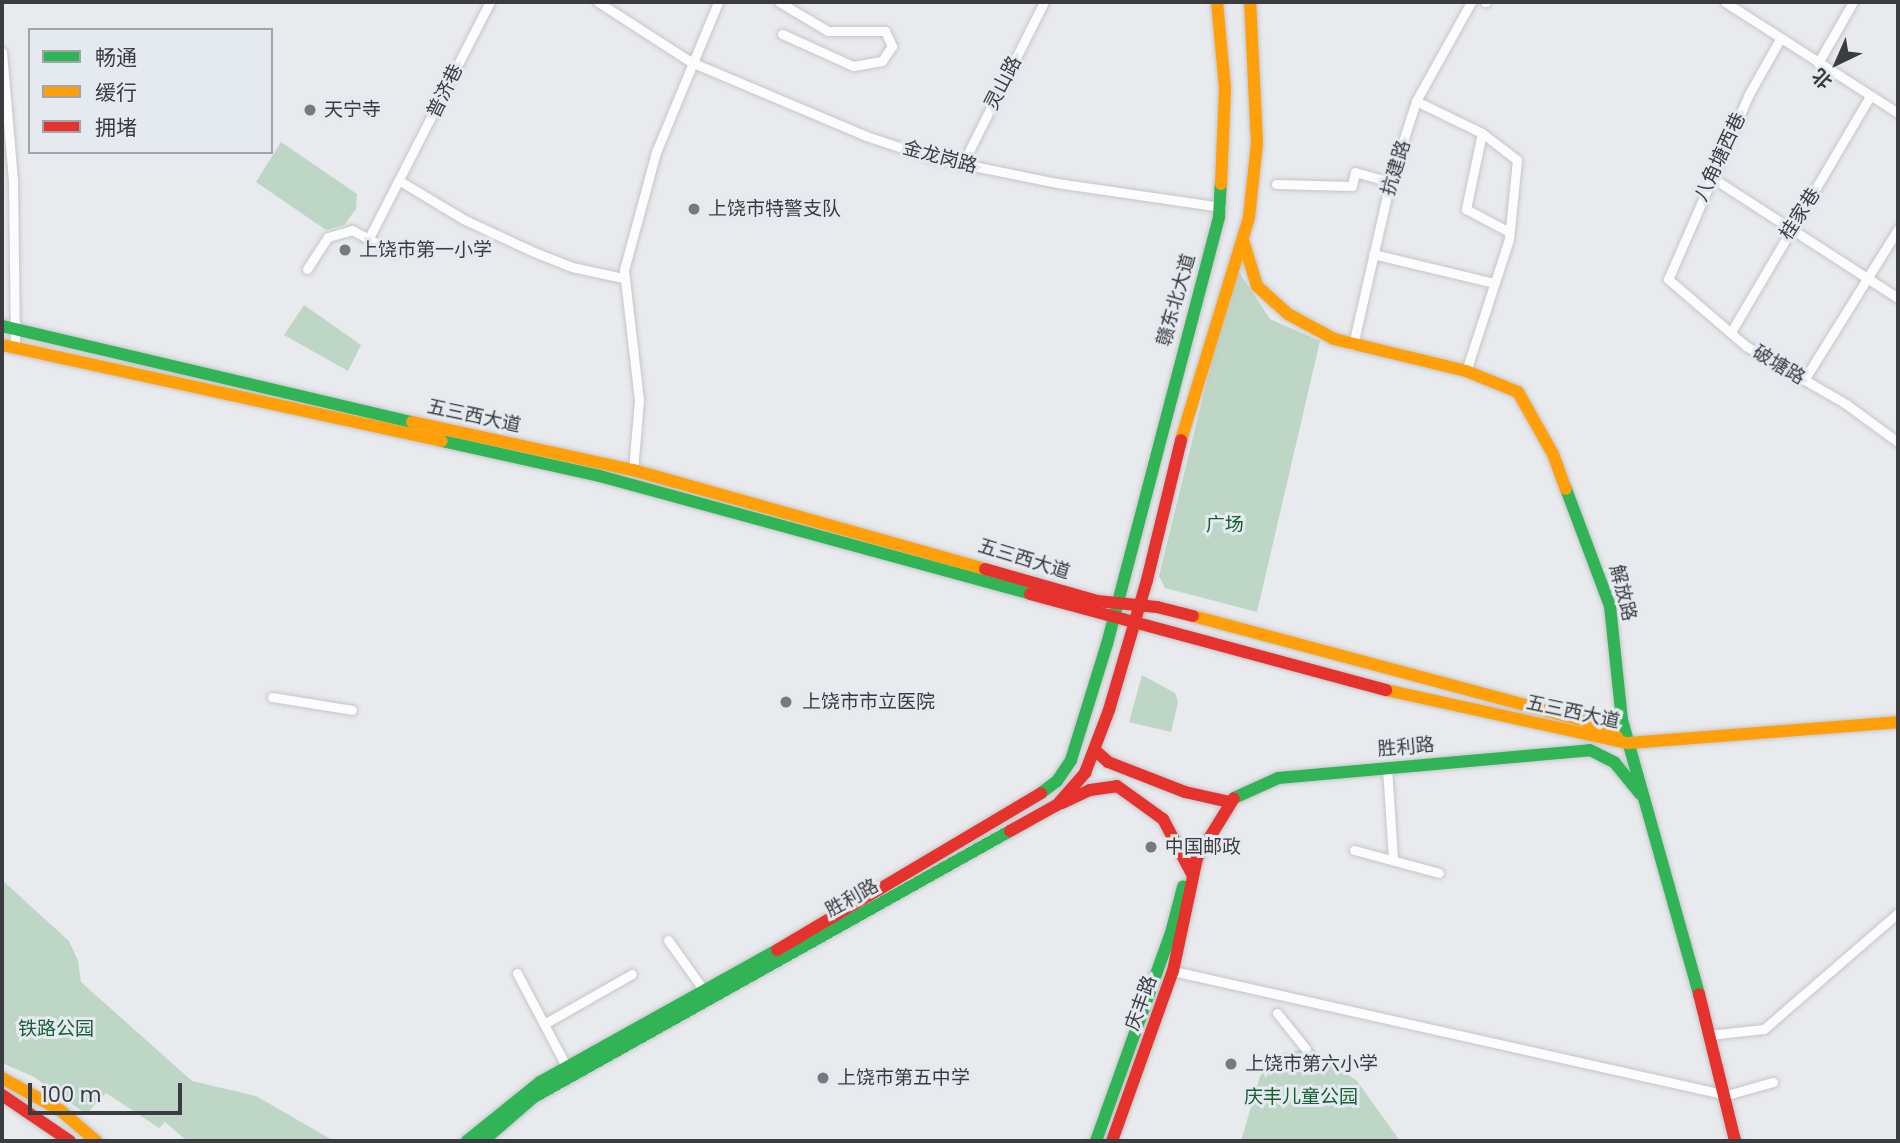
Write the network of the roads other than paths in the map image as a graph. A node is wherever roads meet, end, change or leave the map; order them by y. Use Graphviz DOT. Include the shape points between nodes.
graph roads {
  1 [pos="489,2"];
  2 [pos="598,2"];
  3 [pos="718,2"];
  4 [pos="779,2"];
  5 [pos="1044,2"];
  6 [pos="1217,2"];
  7 [pos="1250,2"];
  8 [pos="1471,2"];
  9 [pos="1725,2"];
  10 [pos="1853,2"];
  11 [pos="782,34"];
  12 [pos="1780,39"];
  13 [pos="2,52"];
  14 [pos="691,62"];
  15 [pos="1818,63"];
  16 [pos="1870,96"];
  17 [pos="1416,101"];
  18 [pos="1898,113"];
  19 [pos="1482,133"];
  20 [pos="962,165"];
  21 [pos="1711,177"];
  22 [pos="400,181"];
  23 [pos="1390,182"];
  24 [pos="1276,184"];
  25 [pos="1220,206"];
  26 [pos="1791,229"];
  27 [pos="1898,229"];
  28 [pos="1509,232"];
  29 [pos="369,237"];
  30 [pos="1242,239"];
  31 [pos="393,252"];
  32 [pos="1373,254"];
  33 [pos="307,269"];
  34 [pos="623,278"];
  35 [pos="1668,279"];
  36 [pos="1867,279"];
  37 [pos="1494,283"];
  38 [pos="1898,298"];
  39 [pos="2,326"];
  40 [pos="16,328"];
  41 [pos="1731,332"];
  42 [pos="1353,345"];
  43 [pos="8,346"];
  44 [pos="1466,371"];
  45 [pos="1804,380"];
  46 [pos="1898,442"];
  47 [pos="633,470"];
  48 [pos="1117,602"];
  49 [pos="1139,606"];
  50 [pos="1114,618"];
  51 [pos="1134,624"];
  52 [pos="272,697"];
  53 [pos="352,710"];
  54 [pos="1898,722"];
  55 [pos="1628,743"];
  56 [pos="1097,752"];
  57 [pos="1387,768"];
  58 [pos="1645,800"];
  59 [pos="1229,802"];
  60 [pos="1057,805"];
  61 [pos="1354,850"];
  62 [pos="1393,858"];
  63 [pos="1191,871"];
  64 [pos="1439,873"];
  65 [pos="1898,914"];
  66 [pos="668,940"];
  67 [pos="1173,971"];
  68 [pos="517,973"];
  69 [pos="632,974"];
  70 [pos="703,989"];
  71 [pos="1277,1013"];
  72 [pos="544,1024"];
  73 [pos="1709,1035"];
  74 [pos="1306,1049"];
  75 [pos="566,1066"];
  76 [pos="2,1078"];
  77 [pos="1773,1082"];
  78 [pos="1727,1095"];
  79 [pos="2,1096"];
  80 [pos="70,1141"];
  81 [pos="96,1141"];
  82 [pos="467,1141"];
  83 [pos="483,1141"];
  84 [pos="1096,1141"];
  85 [pos="1112,1141"];
  86 [pos="1735,1141"];
  1 -- 22 [label="street, 普济巷"];
  2 -- 14 [label="street, 金龙岗路"];
  3 -- 14 [label="street"];
  4 -- 11 [label="street" via="828,31 885,31 892,46 882,61 853,66"];
  5 -- 20 [label="street, 灵山路"];
  6 -- 25 [label="main road, 赣东北大道" via="1226,89"];
  7 -- 30 [label="main road, 胜利路" via="1257,143 1255,180"];
  8 -- 17 [label="street, 抗建路"];
  9 -- 12 [label="street"];
  10 -- 15 [label="street"];
  12 -- 15 [label="street"];
  12 -- 21 [label="street, 八角塘西巷"];
  13 -- 40 [label="street" via="13,180"];
  14 -- 20 [label="street, 金龙岗路" via="866,136"];
  14 -- 34 [label="street" via="656,152"];
  15 -- 16 [label="street"];
  16 -- 18 [label="street"];
  16 -- 26 [label="street, 桂家巷"];
  17 -- 19 [label="street"];
  17 -- 23 [label="street, 抗建路"];
  19 -- 28 [label="street" via="1517,160"];
  19 -- 28 [label="street" via="1466,209"];
  20 -- 25 [label="street, 金龙岗路"];
  21 -- 26 [label="street"];
  21 -- 35 [label="street, 八角塘西巷"];
  22 -- 29 [label="street, 普济巷"];
  22 -- 34 [label="street" via="463,219 534,252 572,267"];
  23 -- 24 [label="street" via="1355,172 1352,186"];
  23 -- 32 [label="street, 抗建路"];
  25 -- 48 [label="main road, 赣东北大道"];
  26 -- 36 [label="street"];
  26 -- 41 [label="street, 桂家巷"];
  27 -- 36 [label="street"];
  28 -- 37 [label="street"];
  29 -- 31 [label="street"];
  29 -- 33 [label="street" via="352,230 328,237"];
  30 -- 42 [label="main road, 解放路" via="1248,268 1272,301 1307,326"];
  30 -- 49 [label="main road, 胜利路" via="1192,394"];
  32 -- 37 [label="street"];
  32 -- 42 [label="street, 抗建路"];
  34 -- 47 [label="street" via="639,400"];
  35 -- 41 [label="street, 破塘路"];
  36 -- 38 [label="street"];
  36 -- 45 [label="street"];
  37 -- 44 [label="street"];
  39 -- 40 [label="main road, 五三西大道"];
  40 -- 43 [label="street"];
  40 -- 47 [label="main road, 五三西大道" via="218,379"];
  41 -- 45 [label="street, 破塘路"];
  42 -- 44 [label="main road, 解放路"];
  43 -- 50 [label="main road, 五三西大道" via="600,476"];
  44 -- 55 [label="main road, 解放路" via="1518,392 1553,454 1610,606"];
  45 -- 46 [label="street, 破塘路"];
  47 -- 48 [label="main road, 五三西大道" via="1097,601"];
  48 -- 49 [label="main road, 五三西大道"];
  48 -- 50 [label="main road, 胜利路"];
  49 -- 51 [label="main road, 胜利路"];
  49 -- 55 [label="main road, 五三西大道" via="1588,722"];
  50 -- 51 [label="main road, 五三西大道"];
  50 -- 70 [label="main road, 胜利路" via="1080,741 1057,781 902,879"];
  51 -- 55 [label="main road, 五三西大道" via="1316,673"];
  51 -- 56 [label="main road, 胜利路"];
  52 -- 53 [label="street"];
  54 -- 55 [label="main road"];
  55 -- 58 [label="main road, 解放路"];
  56 -- 59 [label="main road" via="1108,762 1185,792"];
  56 -- 60 [label="main road, 胜利路"];
  57 -- 58 [label="main road, 胜利路" via="1590,751 1615,763"];
  57 -- 59 [label="main road, 胜利路" via="1259,781"];
  57 -- 62 [label="street"];
  58 -- 73 [label="main road, 解放路"];
  59 -- 63 [label="main road, 胜利路"];
  60 -- 63 [label="main road" via="1090,790 1117,786 1163,820 1180,842"];
  60 -- 83 [label="main road, 胜利路" via="534,1097"];
  61 -- 62 [label="street"];
  62 -- 64 [label="street"];
  63 -- 67 [label="main road, 庆丰路"];
  63 -- 84 [label="main road"];
  65 -- 73 [label="street" via="1764,1029"];
  66 -- 70 [label="street"];
  67 -- 78 [label="street"];
  67 -- 85 [label="main road, 庆丰路"];
  68 -- 72 [label="street"];
  69 -- 72 [label="street"];
  70 -- 75 [label="main road, 胜利路"];
  71 -- 74 [label="street"];
  72 -- 75 [label="street"];
  73 -- 78 [label="main road, 解放路"];
  75 -- 82 [label="main road, 胜利路" via="522,1094"];
  76 -- 81 [label="main road" via="60,1110"];
  77 -- 78 [label="street"];
  78 -- 86 [label="main road, 解放路"];
  79 -- 80 [label="main road"];
}
